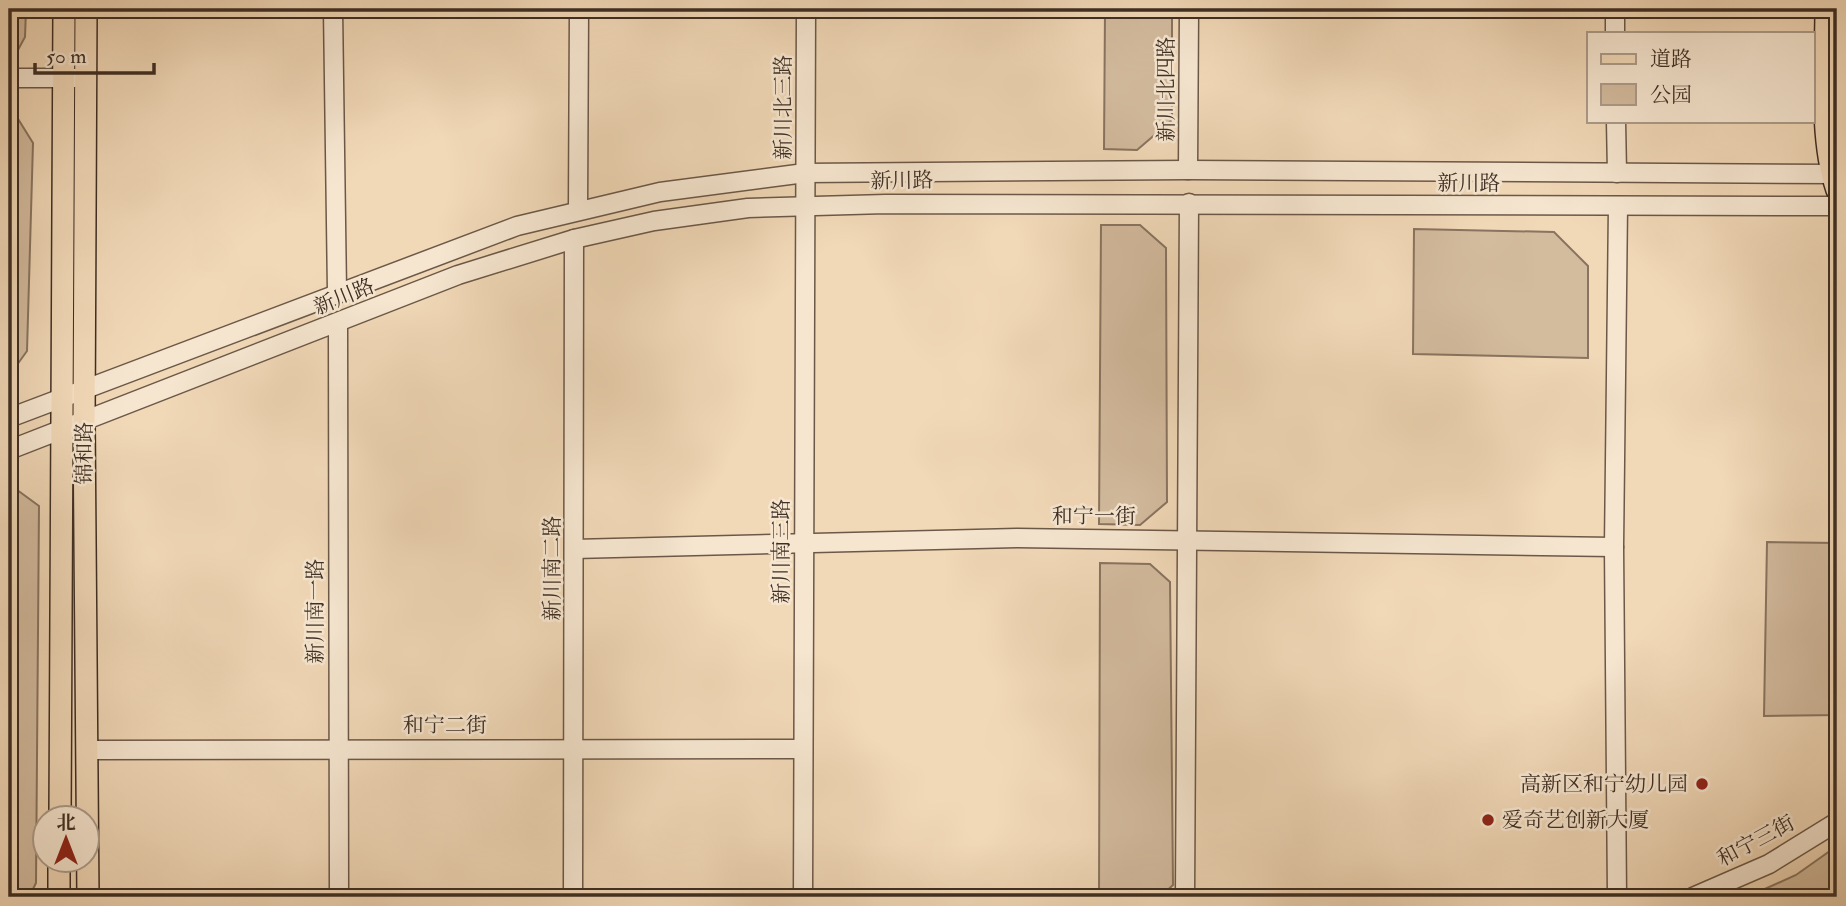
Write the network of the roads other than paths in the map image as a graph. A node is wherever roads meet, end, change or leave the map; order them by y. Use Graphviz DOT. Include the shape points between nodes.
graph roads {
  1 [pos="64,9"];
  2 [pos="86,9"];
  3 [pos="333,9"];
  4 [pos="579,9"];
  5 [pos="806,9"];
  6 [pos="1189,9"];
  7 [pos="1615,9"];
  8 [pos="1826,9"];
  9 [pos="1615,32"];
  10 [pos="9,78"];
  11 [pos="63,78"];
  12 [pos="86,78"];
  13 [pos="1616,122"];
  14 [pos="1188,170"];
  15 [pos="805,173"];
  16 [pos="1617,173"];
  17 [pos="1835,180"];
  18 [pos="1189,203"];
  19 [pos="805,206"];
  20 [pos="1618,206"];
  21 [pos="1837,206"];
  22 [pos="578,209"];
  23 [pos="574,239"];
  24 [pos="337,292"];
  25 [pos="338,325"];
  26 [pos="85,387"];
  27 [pos="64,395"];
  28 [pos="9,418"];
  29 [pos="84,421"];
  30 [pos="64,429"];
  31 [pos="9,450"];
  32 [pos="1189,539"];
  33 [pos="804,544"];
  34 [pos="1614,547"];
  35 [pos="574,549"];
  36 [pos="575,747"];
  37 [pos="338,748"];
  38 [pos="803,749"];
  39 [pos="88,750"];
  40 [pos="60,804"];
  41 [pos="1837,822"];
  42 [pos="59,874"];
  43 [pos="59,897"];
  44 [pos="88,897"];
  45 [pos="339,897"];
  46 [pos="573,897"];
  47 [pos="803,897"];
  48 [pos="1185,897"];
  49 [pos="1617,897"];
  50 [pos="1693,897"];
  1 -- 11 [label="main road, 锦和路"];
  2 -- 12 [label="main road, 锦和路"];
  3 -- 24 [label="street"];
  4 -- 22 [label="street"];
  5 -- 15 [label="street, 新川北三路"];
  6 -- 14 [label="street, 新川北四路"];
  7 -- 9 [label="street"];
  8 -- 17 [label="main road"];
  10 -- 11 [label="street"];
  11 -- 12 [label="street"];
  11 -- 27 [label="main road, 锦和路"];
  12 -- 26 [label="main road, 锦和路"];
  13 -- 16 [label="street"];
  14 -- 15 [label="street, 新川路"];
  14 -- 16 [label="street, 新川路"];
  15 -- 19 [label="street, 新川北三路"];
  15 -- 22 [label="street, 新川路" via="660,192"];
  16 -- 17 [label="street, 新川路"];
  18 -- 19 [label="street, 新川路"];
  18 -- 20 [label="street, 新川路"];
  18 -- 32 [label="street"];
  19 -- 23 [label="street, 新川路" via="748,208 654,221"];
  19 -- 33 [label="street, 新川南三路"];
  20 -- 21 [label="street, 新川路"];
  20 -- 34 [label="street"];
  22 -- 24 [label="street, 新川路" via="492,234"];
  23 -- 25 [label="street, 新川路" via="458,275"];
  23 -- 35 [label="street, 新川南二路"];
  24 -- 26 [label="street, 新川路"];
  25 -- 29 [label="street, 新川路"];
  25 -- 37 [label="street, 新川南一路"];
  26 -- 27 [label="street, 新川路"];
  26 -- 29 [label="main road, 锦和路"];
  27 -- 28 [label="street, 新川路"];
  27 -- 30 [label="main road, 锦和路"];
  29 -- 30 [label="street, 新川路"];
  29 -- 39 [label="main road, 锦和路"];
  30 -- 31 [label="street, 新川路"];
  30 -- 40 [label="main road, 锦和路"];
  32 -- 33 [label="street, 和宁一街"];
  32 -- 34 [label="street, 和宁一街"];
  32 -- 48 [label="street"];
  33 -- 35 [label="street, 和宁一街"];
  33 -- 38 [label="street, 新川南三路"];
  34 -- 49 [label="street"];
  35 -- 36 [label="street, 新川南二路"];
  36 -- 37 [label="street, 和宁二街"];
  36 -- 38 [label="street, 和宁二街"];
  36 -- 46 [label="street, 新川南二路"];
  37 -- 39 [label="street, 和宁二街"];
  37 -- 45 [label="street, 新川南一路"];
  38 -- 47 [label="street, 新川南三路"];
  39 -- 44 [label="main road, 锦和路"];
  41 -- 50 [label="street, 和宁三街" via="1769,864"];
  42 -- 43 [label="main road"];
}
